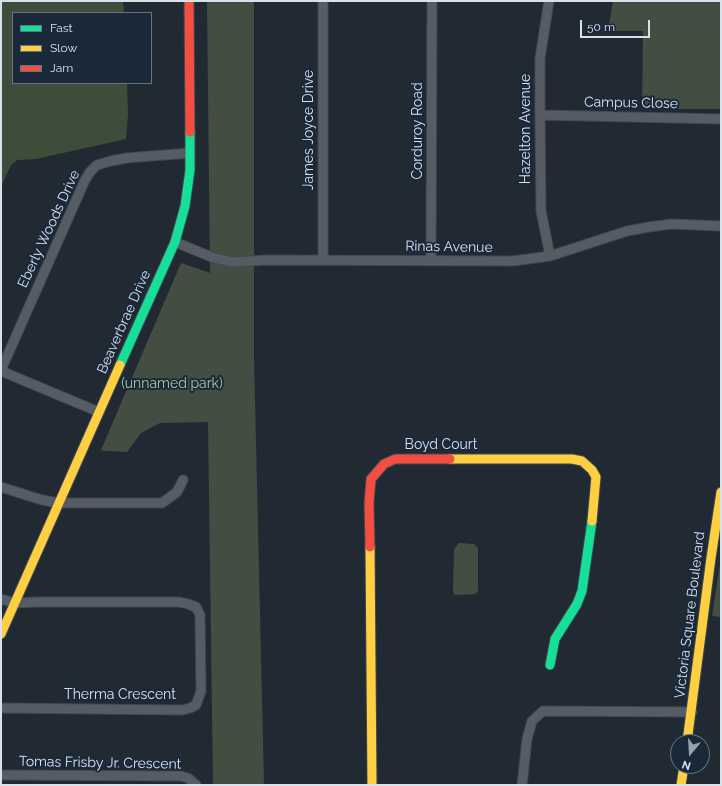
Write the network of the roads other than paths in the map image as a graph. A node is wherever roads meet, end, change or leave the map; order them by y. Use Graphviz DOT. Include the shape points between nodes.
graph roads {
  1 [pos="189,1"];
  2 [pos="323,1"];
  3 [pos="432,1"];
  4 [pos="549,1"];
  5 [pos="540,115"];
  6 [pos="721,119"];
  7 [pos="190,152"];
  8 [pos="721,226"];
  9 [pos="175,242"];
  10 [pos="550,256"];
  11 [pos="323,260"];
  12 [pos="431,260"];
  13 [pos="1,370"];
  14 [pos="99,412"];
  15 [pos="183,480"];
  16 [pos="1,487"];
  17 [pos="721,492"];
  18 [pos="59,503"];
  19 [pos="1,599"];
  20 [pos="15,603"];
  21 [pos="1,634"];
  22 [pos="550,665"];
  23 [pos="1,708"];
  24 [pos="692,712"];
  25 [pos="688,734"];
  26 [pos="683,774"];
  27 [pos="1,775"];
  28 [pos="196,785"];
  29 [pos="372,785"];
  30 [pos="522,785"];
  31 [pos="681,785"];
  1 -- 7 [label="street, Beaverbrae Drive"];
  2 -- 11 [label="street, James Joyce Drive"];
  3 -- 12 [label="street, Corduroy Road"];
  4 -- 5 [label="street, Hazelton Avenue" via="540,58"];
  5 -- 6 [label="street, Campus Close"];
  5 -- 10 [label="street, Hazelton Avenue" via="541,211"];
  7 -- 9 [label="street, Beaverbrae Drive" via="188,188"];
  7 -- 13 [label="street, Eberly Woods Drive" via="126,158 97,165 90,172"];
  8 -- 10 [label="street, Rinas Avenue" via="672,224 649,227 627,231"];
  9 -- 11 [label="street, Rinas Avenue" via="214,258 232,262"];
  9 -- 14 [label="street, Beaverbrae Drive"];
  10 -- 12 [label="street, Rinas Avenue" via="513,261"];
  11 -- 12 [label="street, Rinas Avenue"];
  13 -- 14 [label="street"];
  14 -- 18 [label="street, Beaverbrae Drive"];
  15 -- 18 [label="street" via="177,492 162,503"];
  16 -- 18 [label="street"];
  17 -- 24 [label="street, Victoria Square Boulevard"];
  18 -- 20 [label="street, Beaverbrae Drive"];
  19 -- 20 [label="street"];
  20 -- 21 [label="street, Beaverbrae Drive"];
  20 -- 23 [label="street, Therma Crescent" via="188,604 196,608 200,615 201,691 196,705 182,710"];
  22 -- 29 [label="street, Boyd Court" via="555,639 577,604 582,590 594,510 596,478 592,470 582,461 572,459 395,458 384,464 372,479 369,503"];
  24 -- 25 [label="street, Victoria Square Boulevard"];
  24 -- 30 [label="street" via="541,712 532,721"];
  26 -- 31 [label="street"];
  27 -- 28 [label="street, Tomas Frisby Jr. Crescent" via="181,776"];
}
